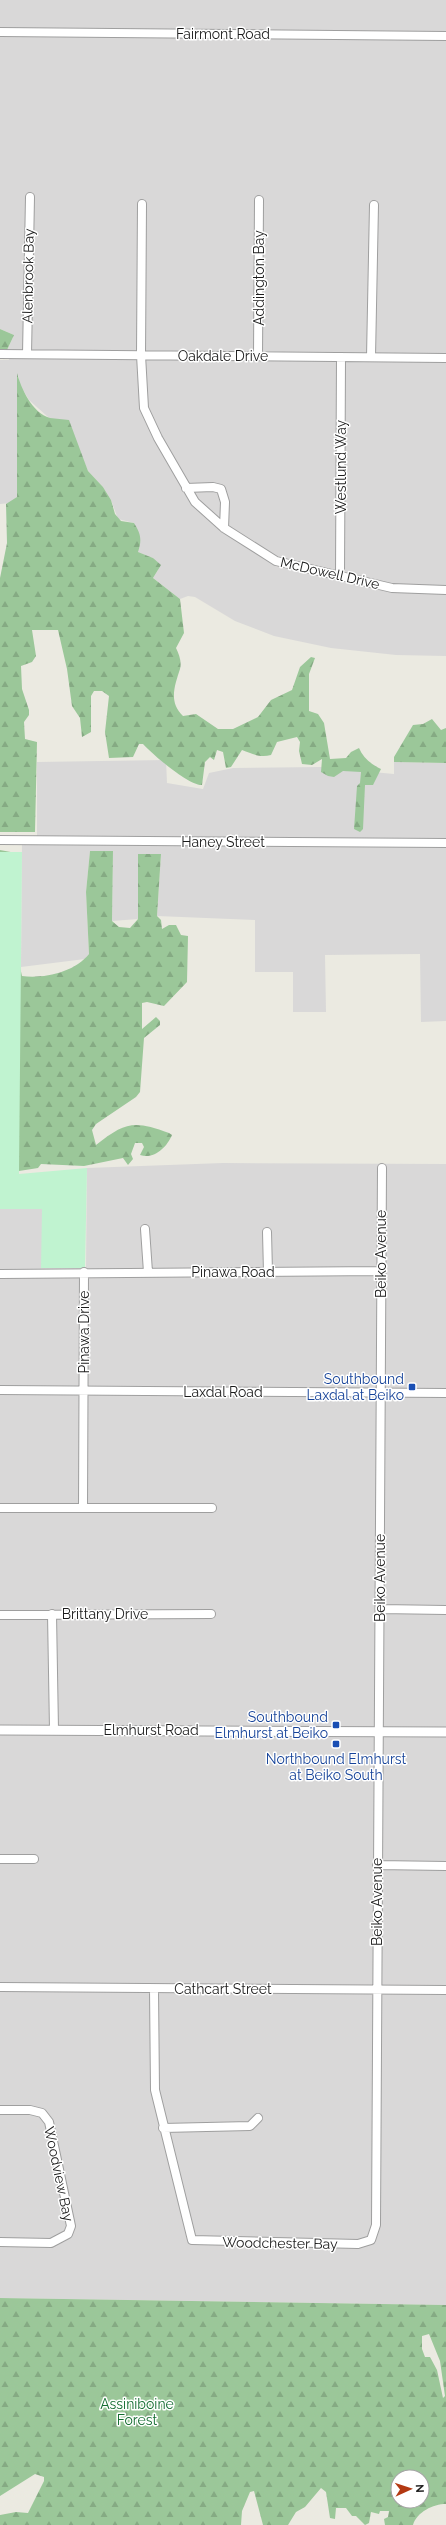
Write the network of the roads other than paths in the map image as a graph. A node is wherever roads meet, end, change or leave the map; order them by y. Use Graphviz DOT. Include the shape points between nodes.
graph roads {
  1 [pos="0,32"];
  2 [pos="446,36"];
  3 [pos="30,197"];
  4 [pos="259,200"];
  5 [pos="142,204"];
  6 [pos="374,205"];
  7 [pos="0,354"];
  8 [pos="27,354"];
  9 [pos="141,355"];
  10 [pos="258,356"];
  11 [pos="341,357"];
  12 [pos="371,357"];
  13 [pos="446,358"];
  14 [pos="186,488"];
  15 [pos="224,528"];
  16 [pos="340,577"];
  17 [pos="446,590"];
  18 [pos="0,840"];
  19 [pos="446,843"];
  20 [pos="382,1168"];
  21 [pos="145,1229"];
  22 [pos="267,1232"];
  23 [pos="381,1271"];
  24 [pos="84,1272"];
  25 [pos="148,1272"];
  26 [pos="268,1272"];
  27 [pos="0,1274"];
  28 [pos="0,1390"];
  29 [pos="83,1391"];
  30 [pos="380,1393"];
  31 [pos="446,1393"];
  32 [pos="82,1507"];
  33 [pos="0,1508"];
  34 [pos="212,1508"];
  35 [pos="380,1609"];
  36 [pos="446,1610"];
  37 [pos="52,1614"];
  38 [pos="211,1614"];
  39 [pos="0,1615"];
  40 [pos="0,1730"];
  41 [pos="54,1730"];
  42 [pos="377,1731"];
  43 [pos="446,1732"];
  44 [pos="0,1859"];
  45 [pos="34,1860"];
  46 [pos="377,1865"];
  47 [pos="446,1866"];
  48 [pos="0,1987"];
  49 [pos="154,1989"];
  50 [pos="378,1989"];
  51 [pos="446,1990"];
  52 [pos="0,2110"];
  53 [pos="258,2118"];
  54 [pos="163,2128"];
  55 [pos="0,2242"];
  1 -- 2 [label="street, Fairmont Road"];
  3 -- 8 [label="street, Alenbrook Bay"];
  4 -- 10 [label="street, Addington Bay"];
  5 -- 9 [label="street"];
  6 -- 12 [label="street"];
  7 -- 8 [label="street, Oakdale Drive"];
  8 -- 9 [label="street, Oakdale Drive"];
  9 -- 10 [label="street, Oakdale Drive"];
  9 -- 14 [label="street, McDowell Drive" via="144,408"];
  10 -- 11 [label="street, Oakdale Drive"];
  11 -- 12 [label="street, Oakdale Drive"];
  11 -- 16 [label="street, Westlund Way"];
  12 -- 13 [label="street, Oakdale Drive"];
  14 -- 15 [label="street, McDowell Drive" via="195,502"];
  14 -- 15 [label="street" via="220,489 225,502"];
  15 -- 16 [label="street, McDowell Drive" via="276,561"];
  16 -- 17 [label="street, McDowell Drive" via="392,588"];
  18 -- 19 [label="street, Haney Street"];
  20 -- 23 [label="street, Beiko Avenue"];
  21 -- 25 [label="street"];
  22 -- 26 [label="street"];
  23 -- 26 [label="street, Pinawa Road"];
  23 -- 30 [label="street, Beiko Avenue"];
  24 -- 25 [label="street, Pinawa Road"];
  24 -- 27 [label="street, Pinawa Road"];
  24 -- 29 [label="street, Pinawa Drive"];
  25 -- 26 [label="street, Pinawa Road"];
  28 -- 29 [label="street, Laxdal Road"];
  29 -- 30 [label="street, Laxdal Road"];
  29 -- 32 [label="street"];
  30 -- 31 [label="street, Laxdal Road"];
  30 -- 35 [label="street, Beiko Avenue"];
  32 -- 33 [label="street"];
  32 -- 34 [label="street"];
  35 -- 36 [label="street"];
  35 -- 42 [label="street, Beiko Avenue"];
  37 -- 38 [label="street, Brittany Drive"];
  37 -- 39 [label="street, Brittany Drive"];
  37 -- 41 [label="street"];
  40 -- 41 [label="street, Elmhurst Road"];
  41 -- 42 [label="street, Elmhurst Road"];
  42 -- 43 [label="street, Elmhurst Road"];
  42 -- 46 [label="street, Beiko Avenue"];
  44 -- 45 [label="street"];
  46 -- 47 [label="street"];
  46 -- 50 [label="street, Beiko Avenue"];
  48 -- 49 [label="street, Cathcart Street"];
  49 -- 50 [label="street, Cathcart Street"];
  49 -- 54 [label="street, Woodchester Bay" via="155,2090"];
  50 -- 51 [label="street, Cathcart Street"];
  50 -- 54 [label="street, Woodchester Bay" via="376,2225 371,2240 358,2244 192,2240"];
  52 -- 55 [label="street, Woodview Bay" via="30,2110 42,2113 49,2122 71,2226 68,2234 51,2243"];
  53 -- 54 [label="street" via="250,2126"];
}
